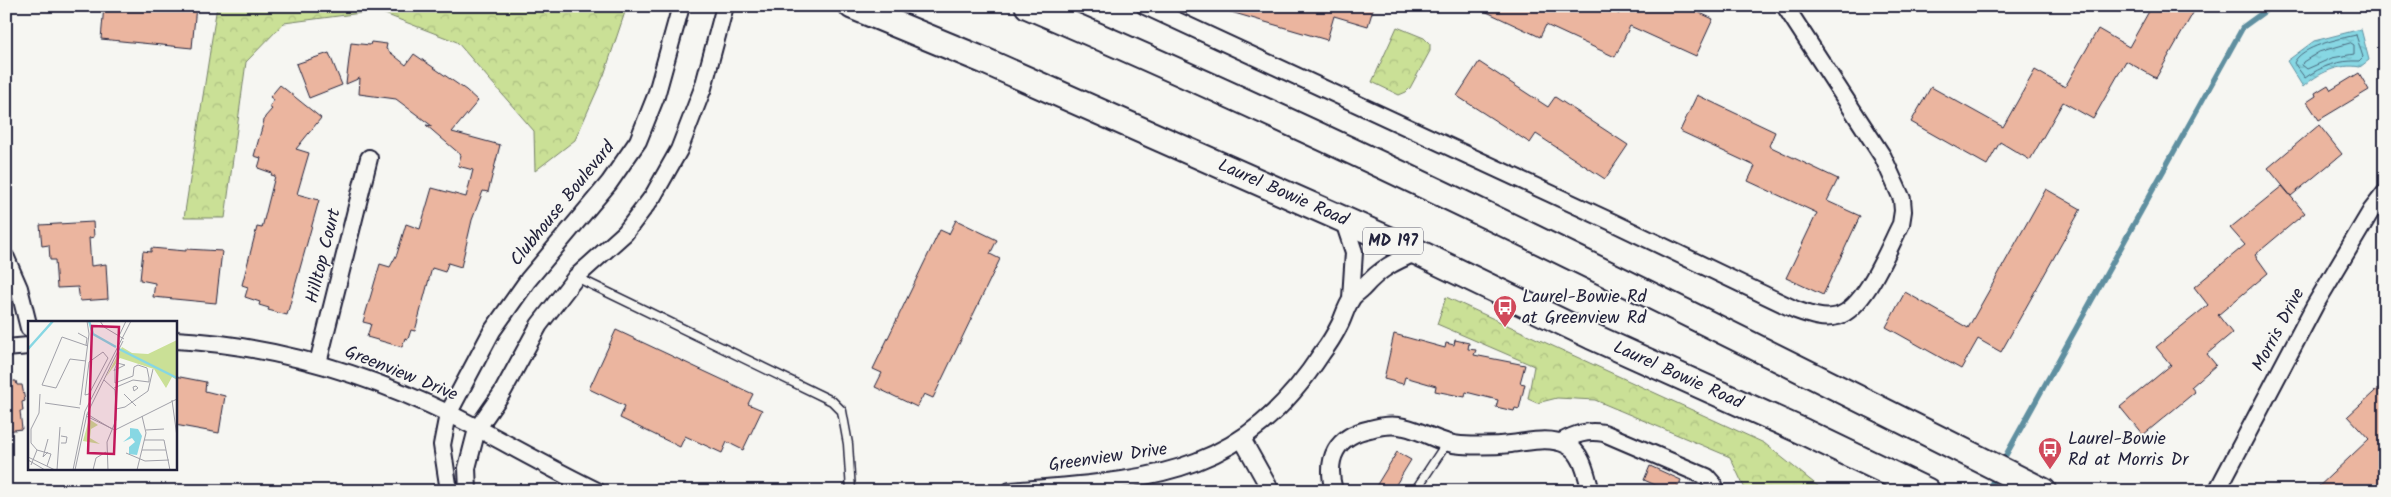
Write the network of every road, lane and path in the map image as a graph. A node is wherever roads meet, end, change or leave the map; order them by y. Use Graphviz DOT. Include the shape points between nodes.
graph roads {
  1 [pos="681,6"];
  2 [pos="725,6"];
  3 [pos="852,6"];
  4 [pos="1028,6"];
  5 [pos="1145,6"];
  6 [pos="1785,6"];
  7 [pos="370,158"];
  8 [pos="2385,193"];
  9 [pos="1343,219"];
  10 [pos="1417,252"];
  11 [pos="6,258"];
  12 [pos="576,277"];
  13 [pos="1351,298"];
  14 [pos="28,324"];
  15 [pos="176,340"];
  16 [pos="28,346"];
  17 [pos="6,348"];
  18 [pos="318,363"];
  19 [pos="448,414"];
  20 [pos="477,429"];
  21 [pos="1242,439"];
  22 [pos="1561,442"];
  23 [pos="1446,444"];
  24 [pos="449,491"];
  25 [pos="468,491"];
  26 [pos="597,491"];
  27 [pos="851,491"];
  28 [pos="1010,491"];
  29 [pos="1271,491"];
  30 [pos="1334,491"];
  31 [pos="1415,491"];
  32 [pos="1591,491"];
  33 [pos="1715,491"];
  34 [pos="1926,491"];
  35 [pos="2043,491"];
  36 [pos="2217,491"];
  1 -- 19 [label="street, Clubhouse Boulevard" via="656,96 638,141 609,183 528,280 492,331"];
  2 -- 12 [label="street" via="703,88 680,150 625,233"];
  3 -- 9 [label="main road, Laurel Bowie Road / MD 197"];
  4 -- 35 [label="main road" via="1309,130"];
  5 -- 6 [label="street" via="1796,310 1818,317 1837,316 1854,306 1865,293 1901,224 1902,199 1883,157"];
  7 -- 18 [label="street, Hilltop Court"];
  8 -- 36 [label="street, Morris Drive" via="2315,304"];
  9 -- 10 [label="main road, Laurel Bowie Road / MD 197"];
  9 -- 13 [label="street" via="1354,252"];
  10 -- 13 [label="street, Greenview Drive" via="1387,265"];
  10 -- 34 [label="main road, Laurel Bowie Road / MD 197"];
  11 -- 14 [label="street" via="19,288"];
  12 -- 20 [label="street" via="539,324 502,392"];
  12 -- 27 [label="lane" via="832,401 842,411"];
  13 -- 21 [label="street, Greenview Drive" via="1340,324 1304,380 1288,400"];
  15 -- 18 [label="street, Greenview Drive" via="248,347"];
  16 -- 17 [label="street"];
  18 -- 19 [label="street, Greenview Drive"];
  19 -- 20 [label="street, Greenview Drive"];
  19 -- 24 [label="street, Clubhouse Boulevard" via="442,445"];
  20 -- 25 [label="street" via="467,468"];
  20 -- 26 [label="street, Greenview Drive"];
  21 -- 28 [label="street, Greenview Drive" via="1205,459 1156,474 1101,483"];
  21 -- 29 [label="street"];
  22 -- 23 [label="street" via="1537,440 1484,446"];
  22 -- 32 [label="street" via="1575,451 1580,459"];
  22 -- 33 [label="street" via="1589,431 1604,434 1708,478"];
  23 -- 30 [label="street" via="1402,426 1362,430 1348,437 1334,453 1330,477"];
  23 -- 31 [label="lane"];
}
